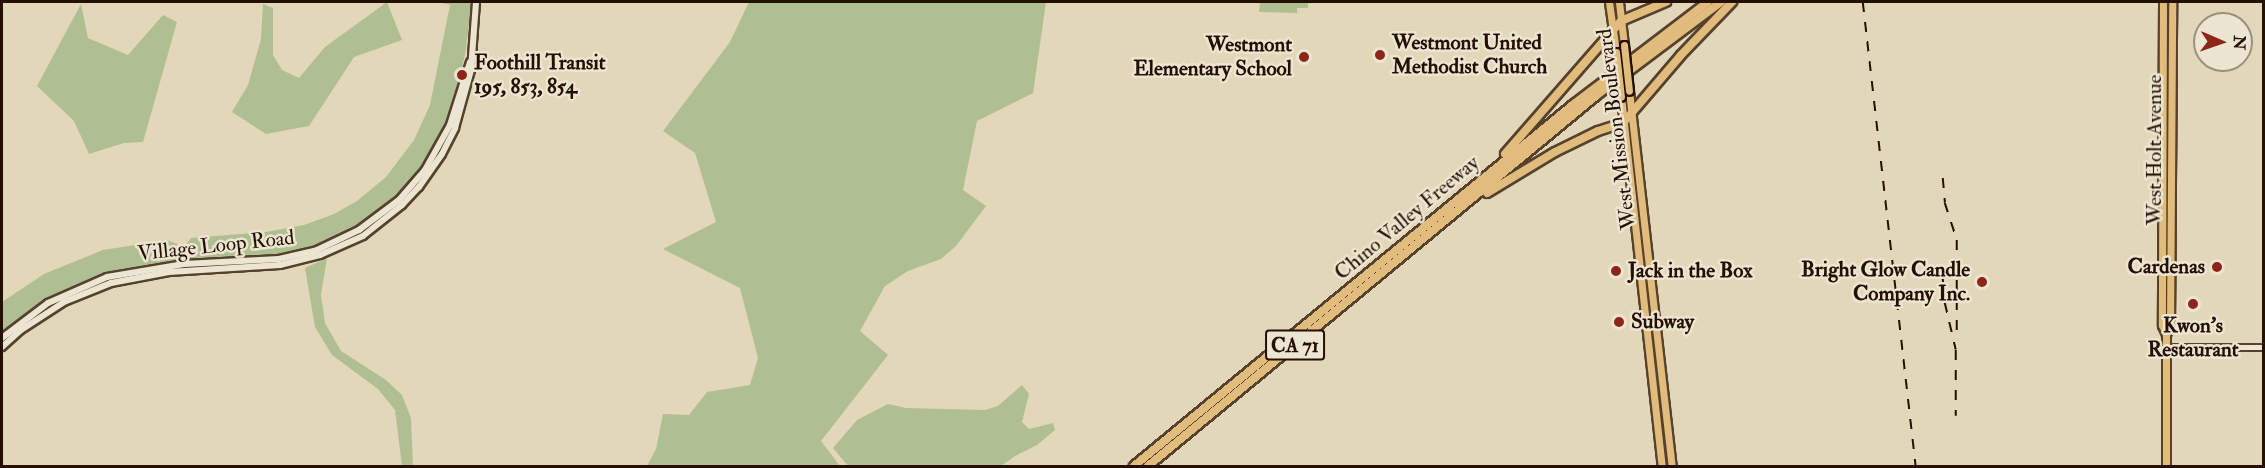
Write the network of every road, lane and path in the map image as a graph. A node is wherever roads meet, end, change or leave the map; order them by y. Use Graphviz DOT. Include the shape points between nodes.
graph roads {
  1 [pos="476,2"];
  2 [pos="1609,2"];
  3 [pos="1619,2"];
  4 [pos="1666,2"];
  5 [pos="1708,2"];
  6 [pos="1721,2"];
  7 [pos="1732,2"];
  8 [pos="2163,2"];
  9 [pos="2172,2"];
  10 [pos="1621,21"];
  11 [pos="1613,29"];
  12 [pos="470,61"];
  13 [pos="1632,113"];
  14 [pos="1623,123"];
  15 [pos="1458,198"];
  16 [pos="1442,223"];
  17 [pos="2166,334"];
  18 [pos="2,338"];
  19 [pos="2,347"];
  20 [pos="2166,347"];
  21 [pos="2264,348"];
  22 [pos="1134,466"];
  23 [pos="1148,466"];
  24 [pos="1662,466"];
  25 [pos="1672,466"];
  26 [pos="2166,466"];
  1 -- 12 [label="main road"];
  2 -- 11 [label="main road"];
  3 -- 10 [label="main road, West Mission Boulevard"];
  4 -- 10 [label="highway"];
  5 -- 15 [label="highway, Chino Valley Freeway / CA 71"];
  6 -- 16 [label="highway, Chino Valley Freeway / CA 71" via="1597,95"];
  7 -- 13 [label="highway"];
  8 -- 17 [label="main road, West Holt Avenue" via="2162,325"];
  9 -- 17 [label="main road, West Holt Avenue" via="2170,326"];
  10 -- 11 [label="highway"];
  10 -- 13 [label="main road, West Mission Boulevard, bridge"];
  11 -- 14 [label="main road, bridge"];
  11 -- 15 [label="highway" via="1526,132"];
  12 -- 18 [label="main road, Village Loop Road" via="450,125 425,170 399,200 359,230 317,250 285,258 184,264 107,277 48,303"];
  12 -- 19 [label="main road, Village Loop Road" via="460,115 442,154 402,205 363,236 320,255 280,265 169,272 111,283 64,302"];
  13 -- 14 [label="highway"];
  13 -- 25 [label="main road, West Mission Boulevard"];
  14 -- 16 [label="highway" via="1598,131 1523,169"];
  14 -- 24 [label="main road"];
  15 -- 22 [label="highway, Chino Valley Freeway / CA 71"];
  16 -- 23 [label="highway, Chino Valley Freeway / CA 71"];
  17 -- 20 [label="main road, West Holt Avenue"];
  20 -- 21 [label="street"];
  20 -- 26 [label="main road, West Holt Avenue"];
}
